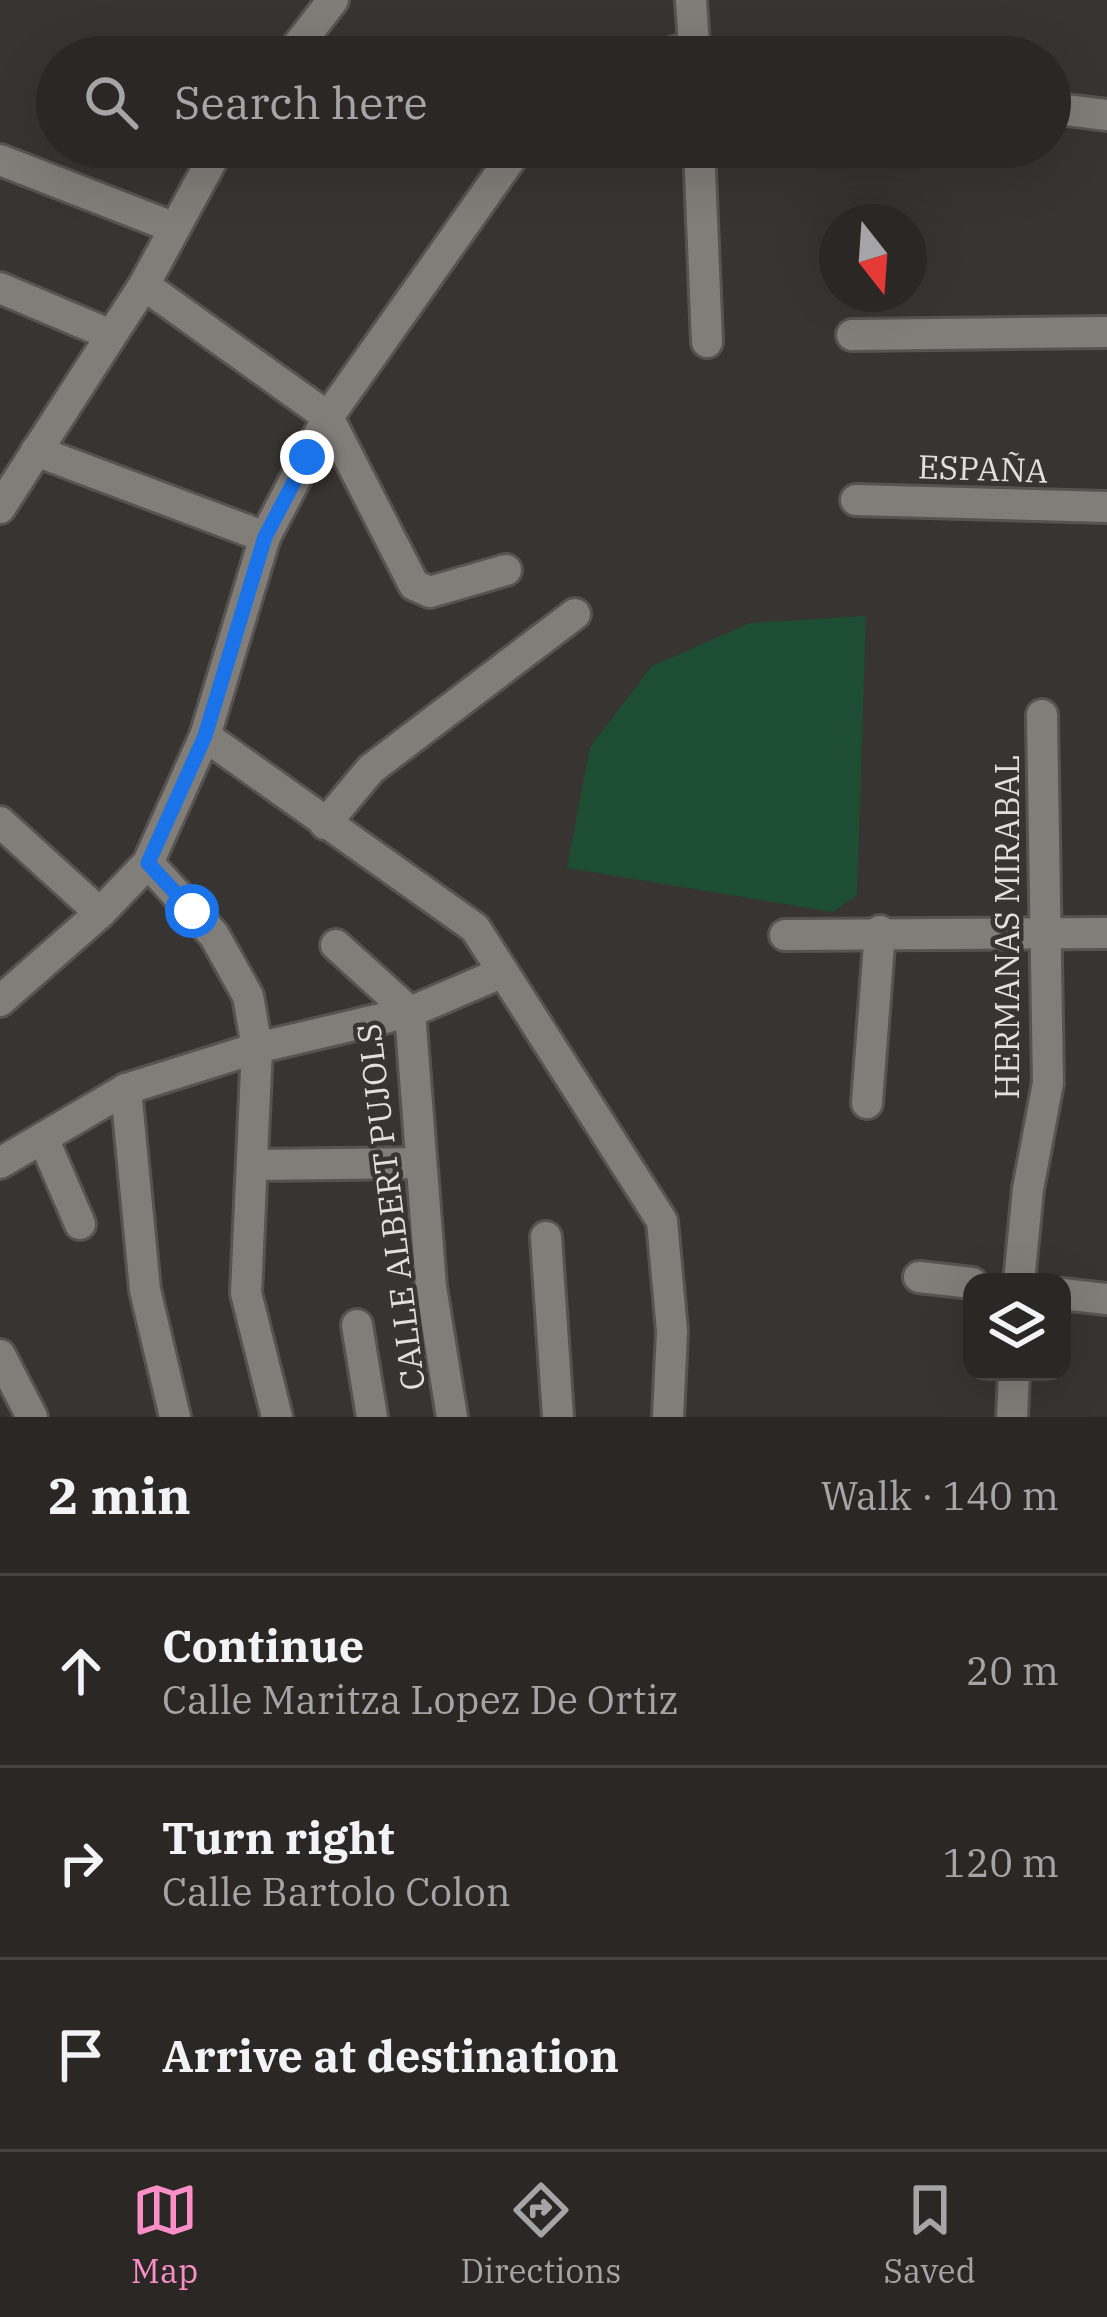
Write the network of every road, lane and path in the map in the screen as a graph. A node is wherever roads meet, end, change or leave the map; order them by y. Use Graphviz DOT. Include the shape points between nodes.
graph roads {
  1 [pos="333,0"];
  2 [pos="692,0"];
  3 [pos="305,36"];
  4 [pos="693,36"];
  5 [pos="1071,110"];
  6 [pos="1107,115"];
  7 [pos="0,160"];
  8 [pos="208,168"];
  9 [pos="504,168"];
  10 [pos="700,168"];
  11 [pos="175,228"];
  12 [pos="144,285"];
  13 [pos="0,288"];
  14 [pos="1107,332"];
  15 [pos="111,335"];
  16 [pos="852,335"];
  17 [pos="707,342"];
  18 [pos="328,417"];
  19 [pos="36,451"];
  20 [pos="856,500"];
  21 [pos="1107,507"];
  22 [pos="0,508"];
  23 [pos="265,537"];
  24 [pos="506,570"];
  25 [pos="574,614"];
  26 [pos="1042,715"];
  27 [pos="205,736"];
  28 [pos="0,822"];
  29 [pos="325,824"];
  30 [pos="148,863"];
  31 [pos="100,913"];
  32 [pos="1048,931"];
  33 [pos="880,932"];
  34 [pos="1107,933"];
  35 [pos="785,934"];
  36 [pos="336,945"];
  37 [pos="501,973"];
  38 [pos="0,1000"];
  39 [pos="410,1012"];
  40 [pos="257,1048"];
  41 [pos="126,1089"];
  42 [pos="867,1103"];
  43 [pos="43,1138"];
  44 [pos="0,1163"];
  45 [pos="421,1163"];
  46 [pos="252,1165"];
  47 [pos="80,1224"];
  48 [pos="546,1237"];
  49 [pos="1020,1273"];
  50 [pos="919,1277"];
  51 [pos="963,1282"];
  52 [pos="1071,1295"];
  53 [pos="1107,1300"];
  54 [pos="357,1324"];
  55 [pos="0,1355"];
  56 [pos="1014,1381"];
  57 [pos="32,1417"];
  58 [pos="175,1417"];
  59 [pos="277,1417"];
  60 [pos="372,1417"];
  61 [pos="452,1417"];
  62 [pos="558,1417"];
  63 [pos="668,1417"];
  64 [pos="1012,1417"];
  1 -- 3 [label="street"];
  2 -- 4 [label="street"];
  5 -- 6 [label="street"];
  7 -- 11 [label="street"];
  8 -- 11 [label="street"];
  9 -- 18 [label="street"];
  10 -- 17 [label="street"];
  11 -- 12 [label="street"];
  12 -- 15 [label="street"];
  12 -- 18 [label="street"];
  13 -- 15 [label="street"];
  14 -- 16 [label="street"];
  15 -- 19 [label="street"];
  18 -- 23 [label="street"];
  18 -- 24 [label="street" via="414,585 430,592"];
  19 -- 22 [label="street"];
  19 -- 23 [label="street"];
  20 -- 21 [label="street, ESPAÑA"];
  23 -- 27 [label="street"];
  25 -- 29 [label="street" via="371,769"];
  26 -- 32 [label="street, HERMANAS MIRABAL"];
  27 -- 29 [label="street"];
  27 -- 30 [label="street"];
  28 -- 31 [label="street"];
  29 -- 37 [label="street" via="475,928"];
  30 -- 31 [label="street"];
  30 -- 40 [label="street" via="214,935 248,996"];
  31 -- 38 [label="street"];
  32 -- 33 [label="street"];
  32 -- 34 [label="street"];
  32 -- 49 [label="street, HERMANAS MIRABAL" via="1048,1083"];
  33 -- 35 [label="street"];
  33 -- 42 [label="street"];
  36 -- 39 [label="street, CALLE ALBERT PUJOLS"];
  37 -- 39 [label="street"];
  37 -- 63 [label="street" via="662,1221 672,1331"];
  39 -- 40 [label="street"];
  39 -- 45 [label="street, CALLE ALBERT PUJOLS"];
  40 -- 41 [label="street"];
  40 -- 46 [label="street"];
  41 -- 43 [label="street"];
  41 -- 58 [label="street" via="145,1290"];
  43 -- 44 [label="street"];
  43 -- 47 [label="street"];
  45 -- 46 [label="street"];
  45 -- 61 [label="street, CALLE ALBERT PUJOLS"];
  46 -- 59 [label="street" via="246,1293"];
  48 -- 62 [label="street"];
  50 -- 51 [label="street"];
  52 -- 53 [label="street"];
  54 -- 60 [label="street"];
  55 -- 57 [label="street"];
  56 -- 64 [label="street"];
}
